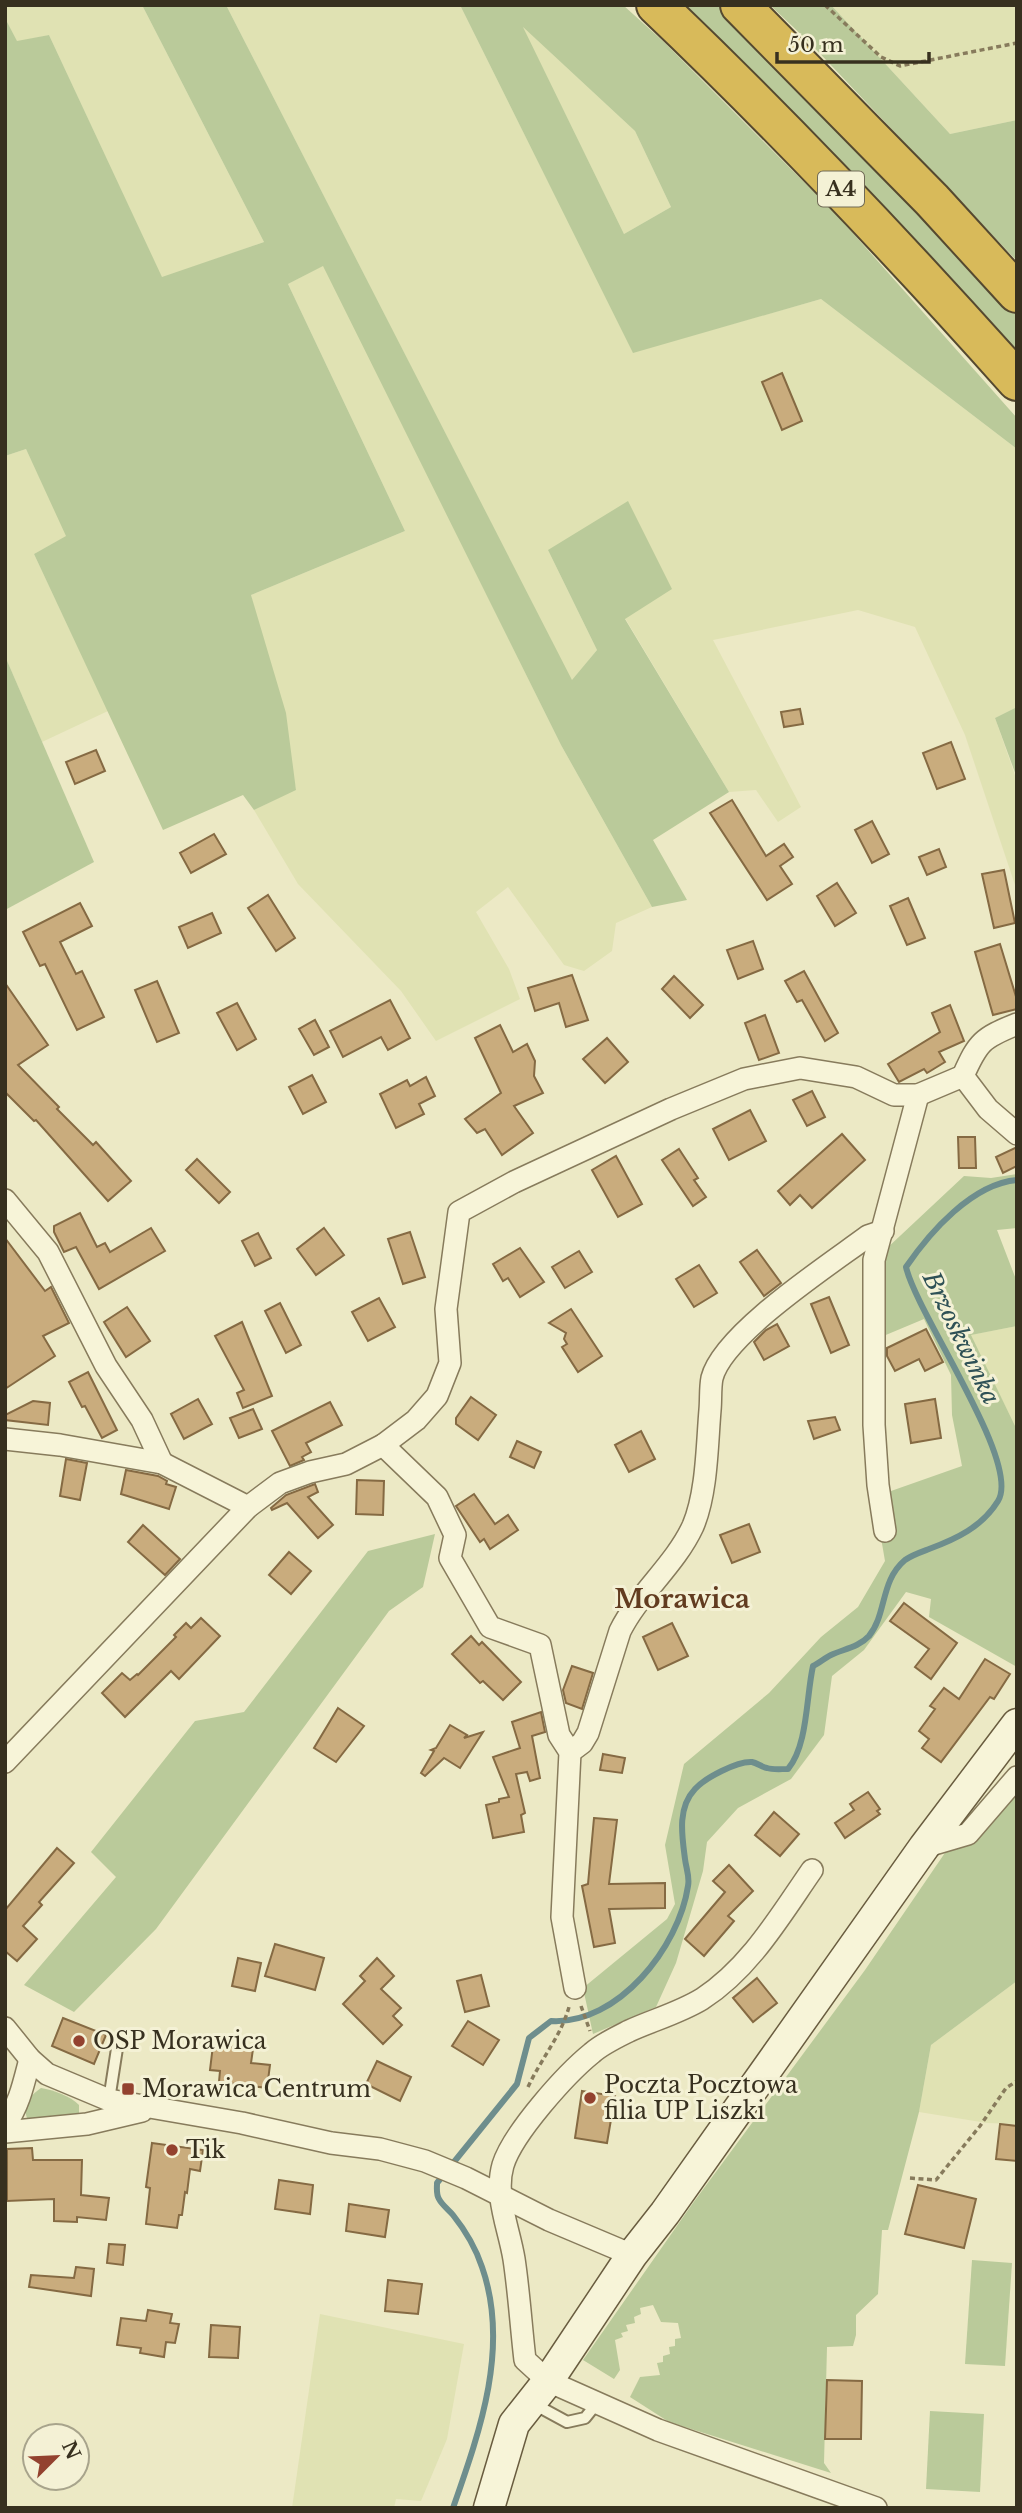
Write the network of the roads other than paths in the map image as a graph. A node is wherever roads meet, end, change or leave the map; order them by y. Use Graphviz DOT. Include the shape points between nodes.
graph roads {
  1 [pos="656,5"];
  2 [pos="740,5"];
  3 [pos="1017,293"];
  4 [pos="1017,381"];
  5 [pos="1017,1024"];
  6 [pos="963,1076"];
  7 [pos="918,1095"];
  8 [pos="1017,1134"];
  9 [pos="5,1200"];
  10 [pos="883,1231"];
  11 [pos="5,1439"];
  12 [pos="383,1445"];
  13 [pos="162,1463"];
  14 [pos="248,1507"];
  15 [pos="885,1531"];
  16 [pos="1017,1724"];
  17 [pos="570,1752"];
  18 [pos="5,1762"];
  19 [pos="1017,1777"];
  20 [pos="924,1847"];
  21 [pos="812,1870"];
  22 [pos="578,1997"];
  23 [pos="5,2028"];
  24 [pos="118,2042"];
  25 [pos="30,2059"];
  26 [pos="109,2100"];
  27 [pos="154,2108"];
  28 [pos="5,2125"];
  29 [pos="5,2132"];
  30 [pos="500,2194"];
  31 [pos="632,2255"];
  32 [pos="539,2391"];
  33 [pos="597,2403"];
  34 [pos="489,2508"];
  35 [pos="876,2508"];
  1 -- 4 [label="highway, A4" via="812,158"];
  2 -- 3 [label="highway, A4"];
  5 -- 6 [label="street" via="989,1035"];
  6 -- 7 [label="street"];
  6 -- 8 [label="street" via="988,1109"];
  7 -- 10 [label="street"];
  7 -- 12 [label="street" via="894,1095 856,1077 800,1068 744,1079 514,1182 458,1212 446,1309 450,1363 437,1396 416,1420"];
  9 -- 13 [label="street" via="48,1252"];
  10 -- 15 [label="street" via="874,1260 874,1425"];
  10 -- 17 [label="street" via="868,1236 752,1323 725,1354 712,1377 706,1463 694,1523 683,1546 627,1616 588,1733"];
  11 -- 13 [label="street"];
  12 -- 14 [label="street" via="346,1464 280,1483"];
  12 -- 17 [label="street" via="437,1497 455,1535 450,1558 490,1627 540,1645 559,1735"];
  13 -- 14 [label="street"];
  14 -- 18 [label="street"];
  16 -- 20 [label="street"];
  17 -- 22 [label="street" via="562,1917"];
  19 -- 20 [label="street" via="968,1834"];
  20 -- 31 [label="street"];
  21 -- 30 [label="street" via="759,1946 732,1974 702,1998 596,2050 560,2083 512,2146 503,2165"];
  23 -- 25 [label="street"];
  24 -- 26 [label="lane"];
  25 -- 26 [label="street" via="47,2074"];
  25 -- 28 [label="street"];
  26 -- 27 [label="street"];
  27 -- 29 [label="street" via="87,2124"];
  27 -- 30 [label="street" via="380,2149 425,2161"];
  30 -- 31 [label="street"];
  30 -- 32 [label="street" via="514,2259 525,2360"];
  31 -- 32 [label="street"];
  32 -- 33 [label="street"];
  32 -- 33 [label="lane" via="567,2422 585,2418"];
  32 -- 34 [label="street" via="514,2424"];
  33 -- 35 [label="street"];
}
